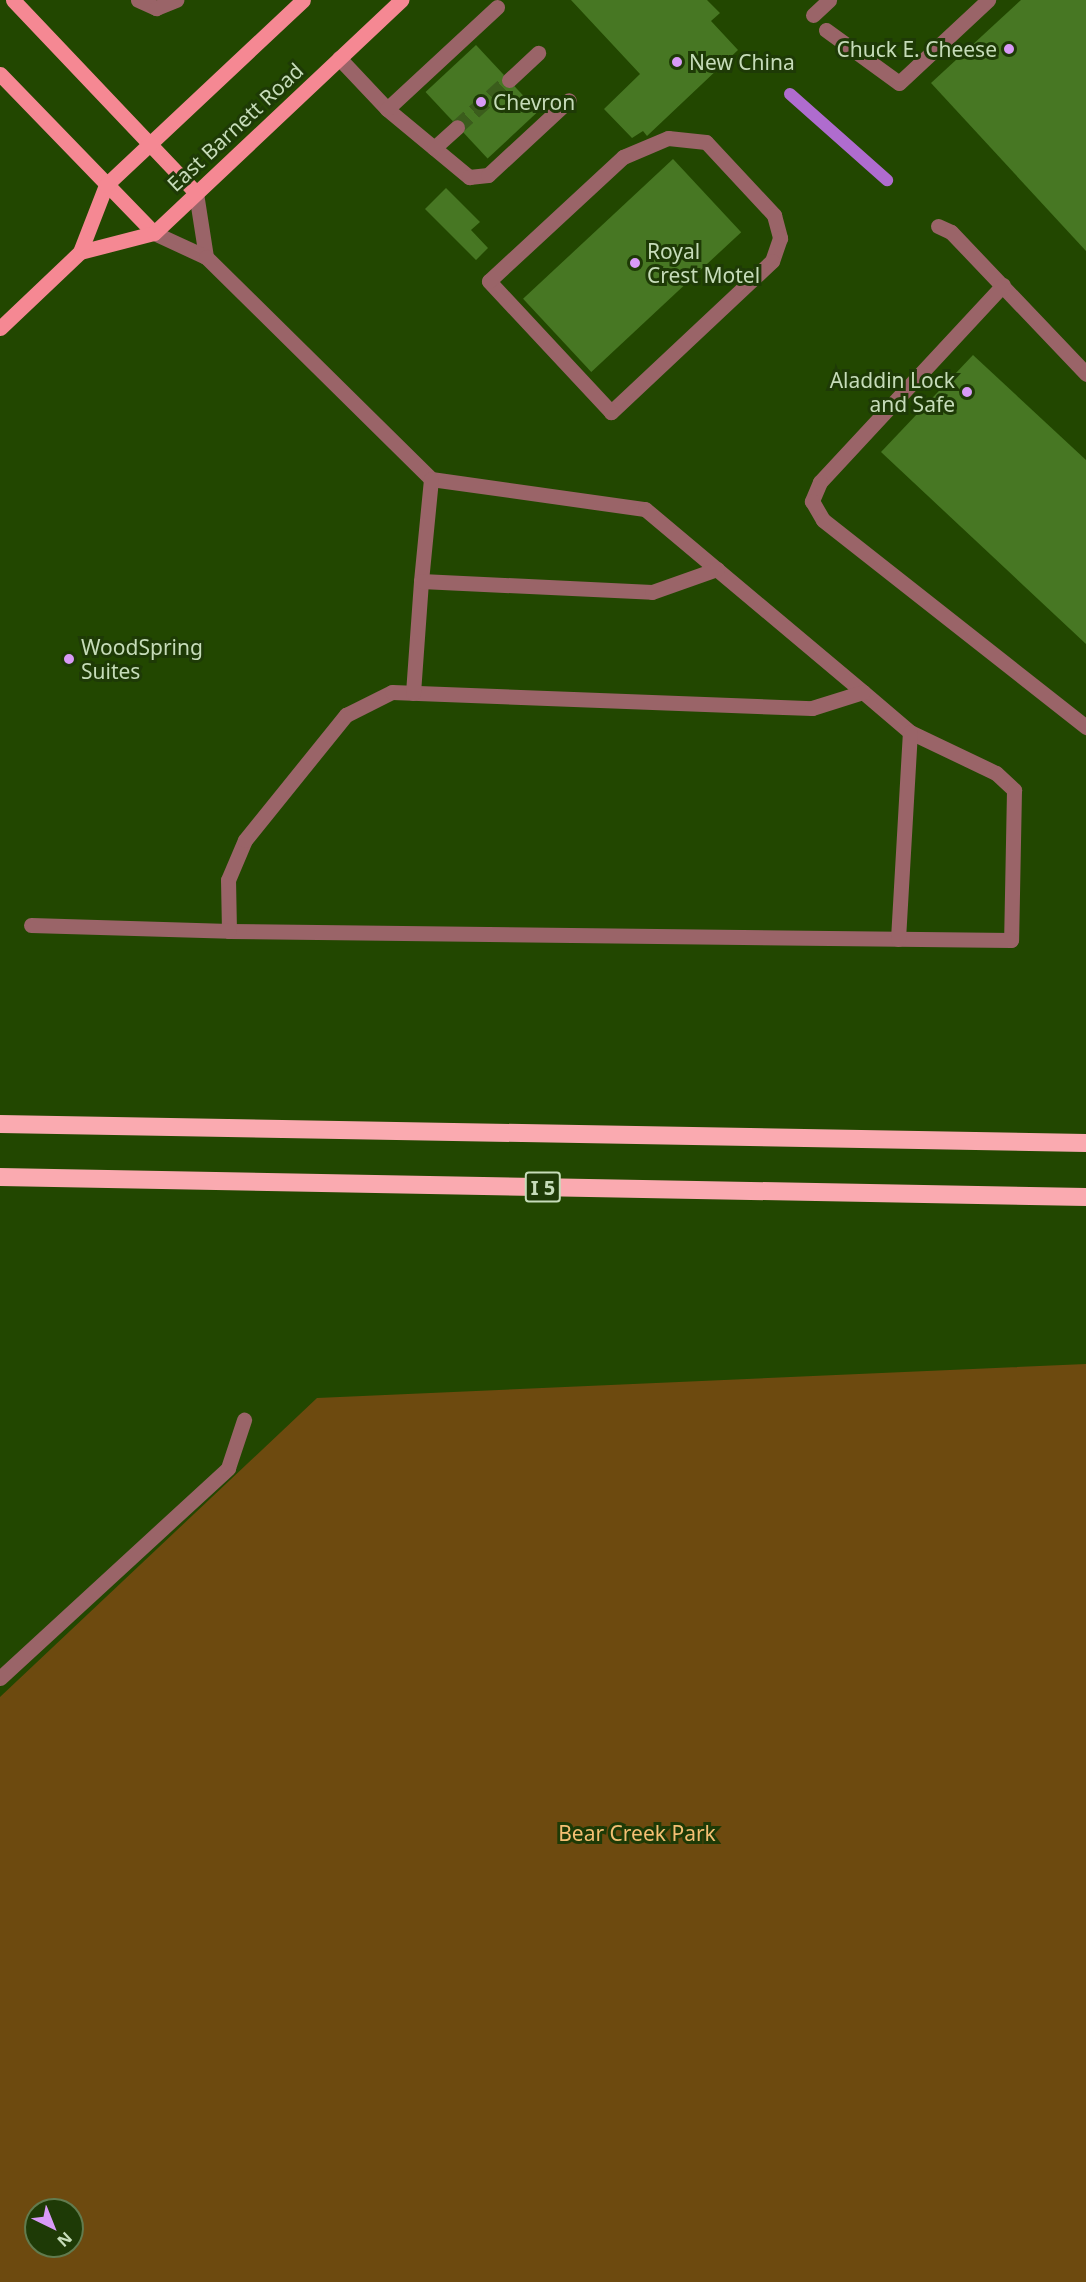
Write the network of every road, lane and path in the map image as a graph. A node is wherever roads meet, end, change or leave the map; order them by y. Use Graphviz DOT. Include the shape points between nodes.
graph roads {
  1 [pos="13,0"];
  2 [pos="138,0"];
  3 [pos="176,0"];
  4 [pos="303,0"];
  5 [pos="401,0"];
  6 [pos="829,0"];
  7 [pos="988,0"];
  8 [pos="497,7"];
  9 [pos="813,15"];
  10 [pos="826,30"];
  11 [pos="538,53"];
  12 [pos="339,58"];
  13 [pos="0,74"];
  14 [pos="509,80"];
  15 [pos="569,100"];
  16 [pos="387,109"];
  17 [pos="457,127"];
  18 [pos="150,143"];
  19 [pos="434,148"];
  20 [pos="623,157"];
  21 [pos="106,185"];
  22 [pos="196,193"];
  23 [pos="938,226"];
  24 [pos="154,233"];
  25 [pos="80,252"];
  26 [pos="206,257"];
  27 [pos="1003,285"];
  28 [pos="0,328"];
  29 [pos="1086,374"];
  30 [pos="431,479"];
  31 [pos="717,569"];
  32 [pos="421,581"];
  33 [pos="863,692"];
  34 [pos="413,693"];
  35 [pos="1086,727"];
  36 [pos="910,732"];
  37 [pos="32,925"];
  38 [pos="229,931"];
  39 [pos="898,939"];
  40 [pos="0,1124"];
  41 [pos="1086,1143"];
  42 [pos="0,1177"];
  43 [pos="1086,1197"];
  44 [pos="244,1420"];
  45 [pos="0,1678"];
  1 -- 18 [label="main road"];
  2 -- 3 [label="lane" via="156,8"];
  4 -- 18 [label="main road, East Barnett Road"];
  5 -- 12 [label="main road, East Barnett Road"];
  6 -- 9 [label="lane"];
  7 -- 10 [label="lane" via="899,83"];
  8 -- 16 [label="lane"];
  11 -- 14 [label="lane"];
  12 -- 16 [label="lane"];
  12 -- 22 [label="main road, East Barnett Road"];
  13 -- 21 [label="main road"];
  15 -- 19 [label="lane" via="488,175 469,177"];
  16 -- 19 [label="lane"];
  17 -- 19 [label="lane"];
  18 -- 21 [label="main road, East Barnett Road"];
  18 -- 22 [label="main road"];
  20 -- 20 [label="lane" via="668,138 706,142 774,215 780,238 772,261 611,412 489,281"];
  21 -- 24 [label="main road"];
  21 -- 25 [label="main road, East Barnett Road"];
  22 -- 24 [label="main road, East Barnett Road"];
  22 -- 26 [label="lane"];
  23 -- 27 [label="lane" via="951,232"];
  24 -- 25 [label="main road, East Barnett Road"];
  24 -- 26 [label="lane"];
  25 -- 28 [label="main road, East Barnett Road"];
  26 -- 30 [label="lane"];
  27 -- 29 [label="lane"];
  27 -- 35 [label="lane" via="820,482 812,501 823,520"];
  30 -- 31 [label="lane" via="645,509"];
  30 -- 32 [label="lane"];
  31 -- 32 [label="lane" via="652,592"];
  31 -- 33 [label="lane"];
  32 -- 34 [label="lane"];
  33 -- 34 [label="lane" via="812,708"];
  33 -- 36 [label="lane"];
  34 -- 38 [label="lane" via="392,692 346,714 245,840 228,880"];
  36 -- 39 [label="lane"];
  36 -- 39 [label="lane" via="996,773 1014,790 1011,940"];
  37 -- 38 [label="lane"];
  38 -- 39 [label="lane"];
  40 -- 41 [label="highway"];
  42 -- 43 [label="highway, I 5"];
  44 -- 45 [label="lane" via="228,1468"];
}
